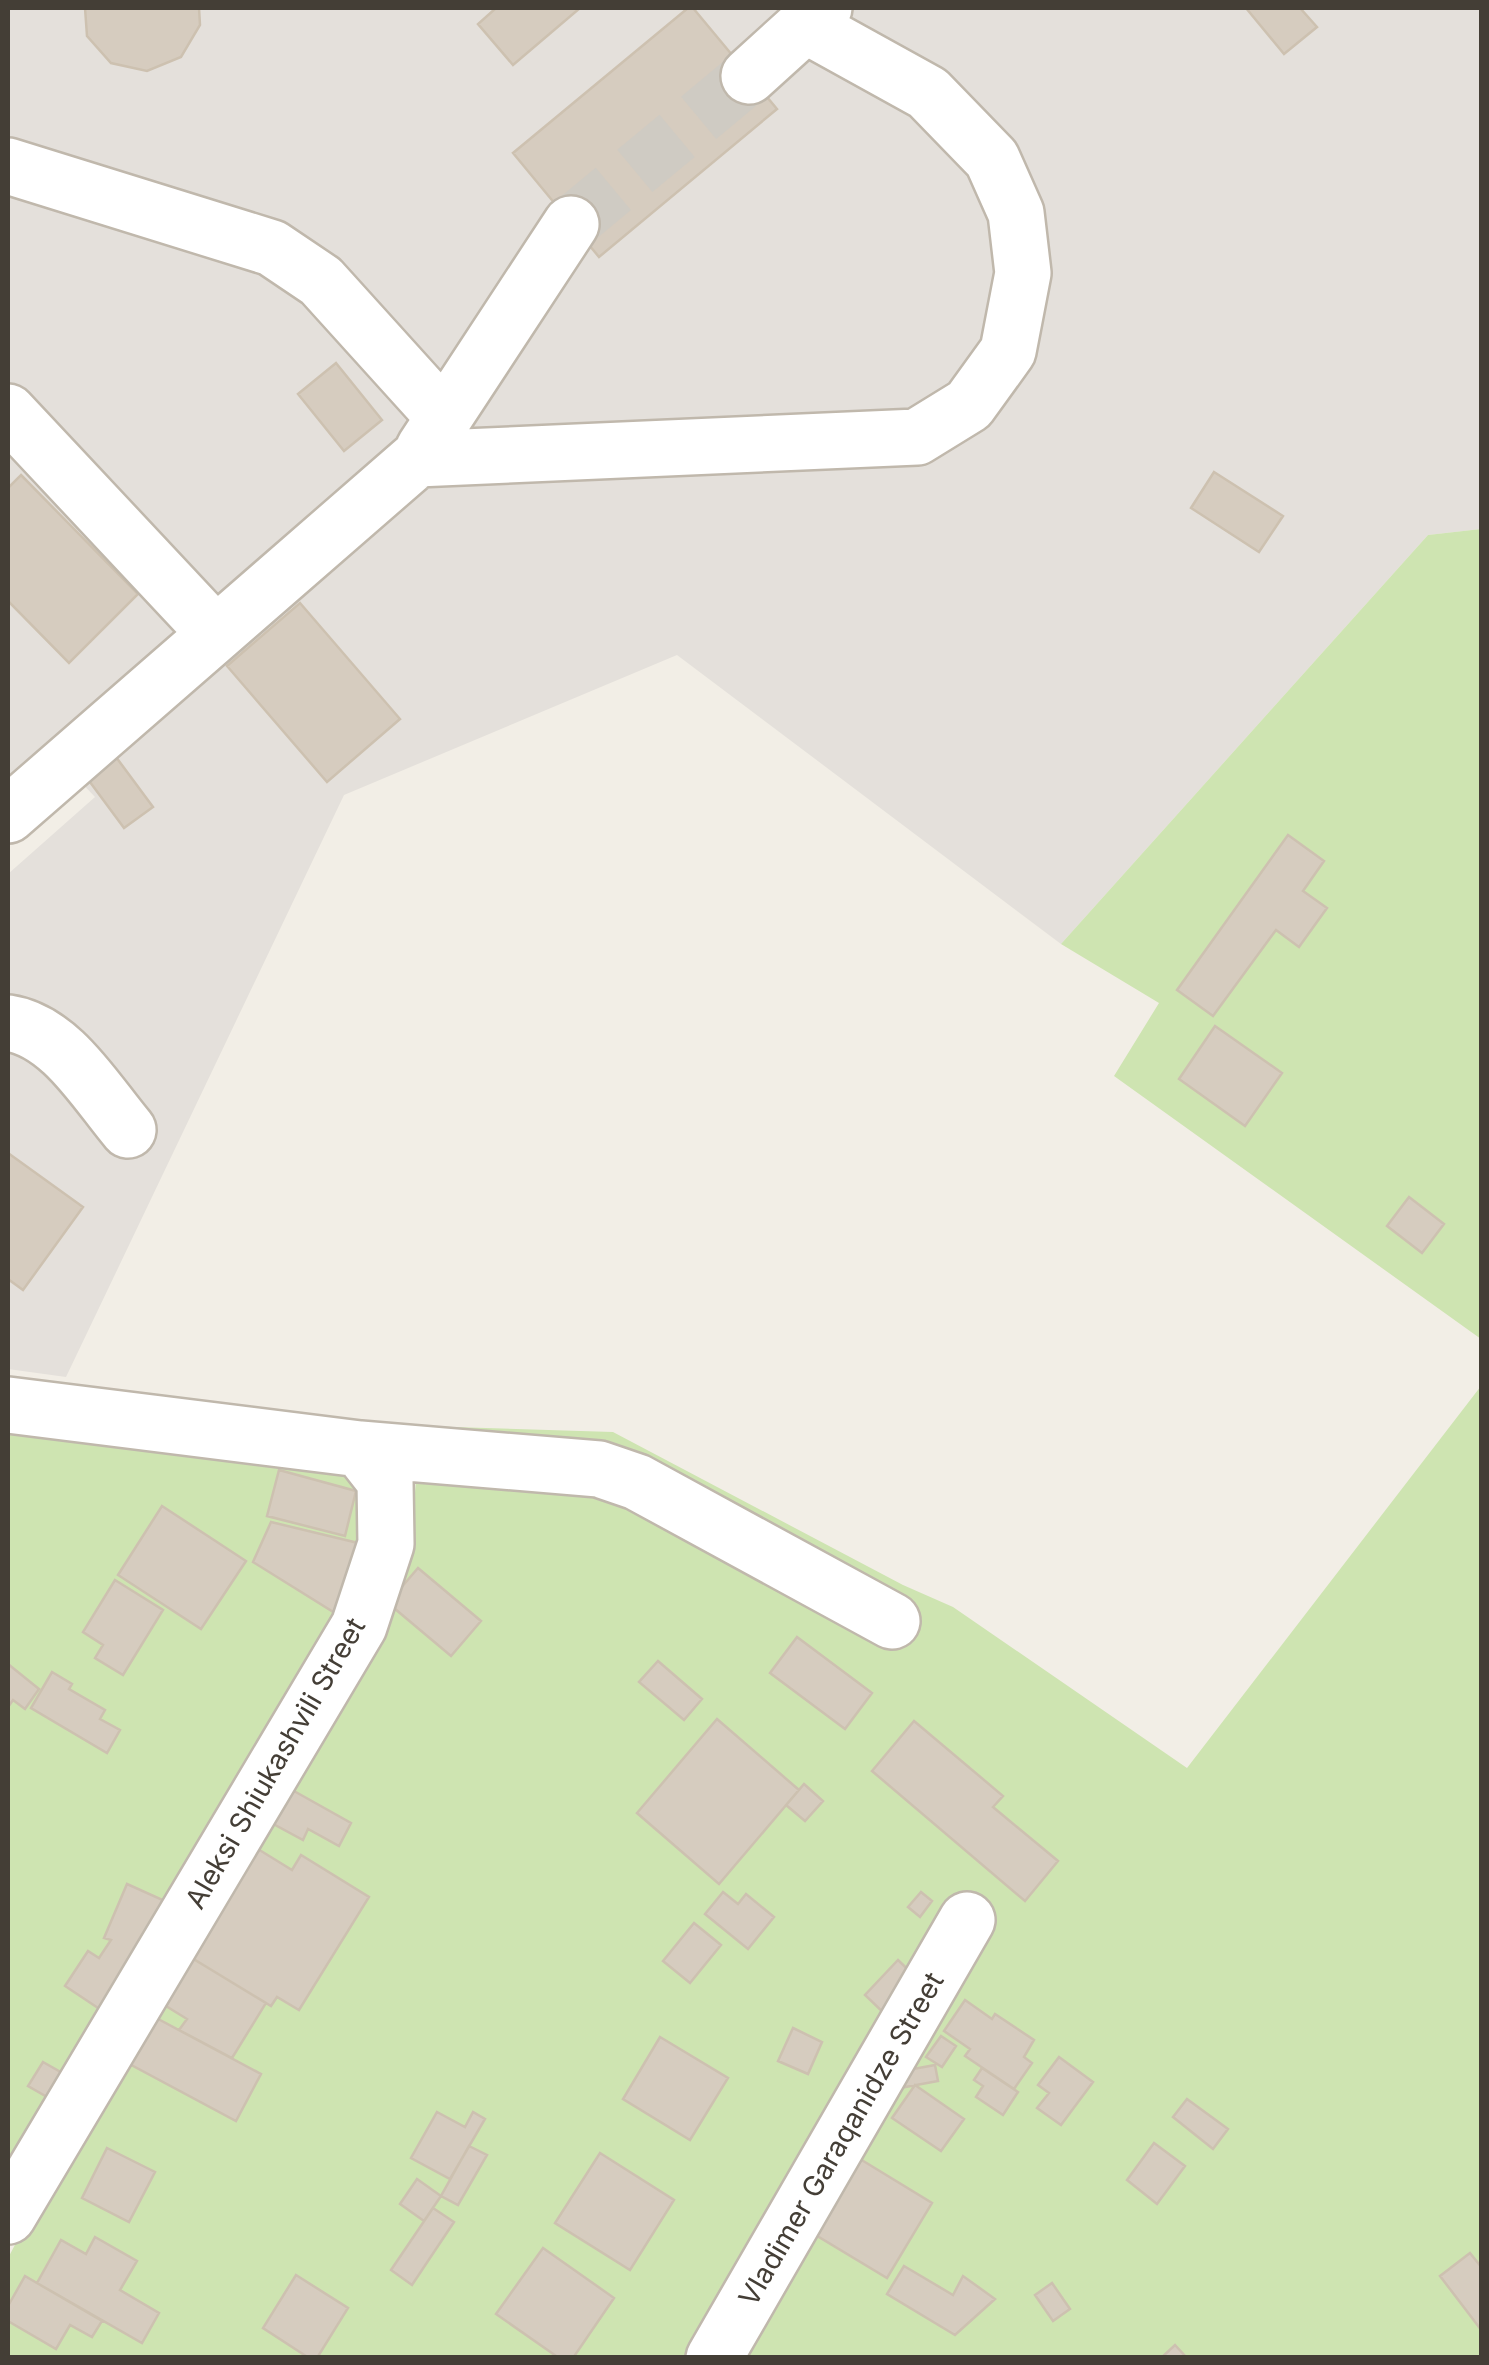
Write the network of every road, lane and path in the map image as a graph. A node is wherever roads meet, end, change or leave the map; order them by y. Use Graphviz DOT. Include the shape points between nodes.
graph roads {
  1 [pos="814,16"];
  2 [pos="749,76"];
  3 [pos="8,166"];
  4 [pos="571,224"];
  5 [pos="8,412"];
  6 [pos="430,438"];
  7 [pos="216,634"];
  8 [pos="8,815"];
  9 [pos="8,1023"];
  10 [pos="128,1130"];
  11 [pos="8,1405"];
  12 [pos="360,1448"];
  13 [pos="892,1621"];
  14 [pos="967,1920"];
  15 [pos="8,2216"];
  16 [pos="714,2358"];
  1 -- 2 [label="street"];
  1 -- 6 [label="street" via="928,93 992,159 1016,213 1023,273 1008,351 969,405 917,437"];
  3 -- 6 [label="street" via="272,248 321,280"];
  4 -- 6 [label="street"];
  5 -- 7 [label="street"];
  6 -- 7 [label="street"];
  7 -- 8 [label="street"];
  9 -- 10 [label="street" via="58,1046"];
  11 -- 12 [label="street"];
  12 -- 13 [label="street" via="598,1469 637,1482"];
  12 -- 15 [label="street, Aleksi Shiukashvili Street" via="385,1481 386,1544 359,1626"];
  14 -- 16 [label="street, Vladimer Garaqanidze Street"];
}
